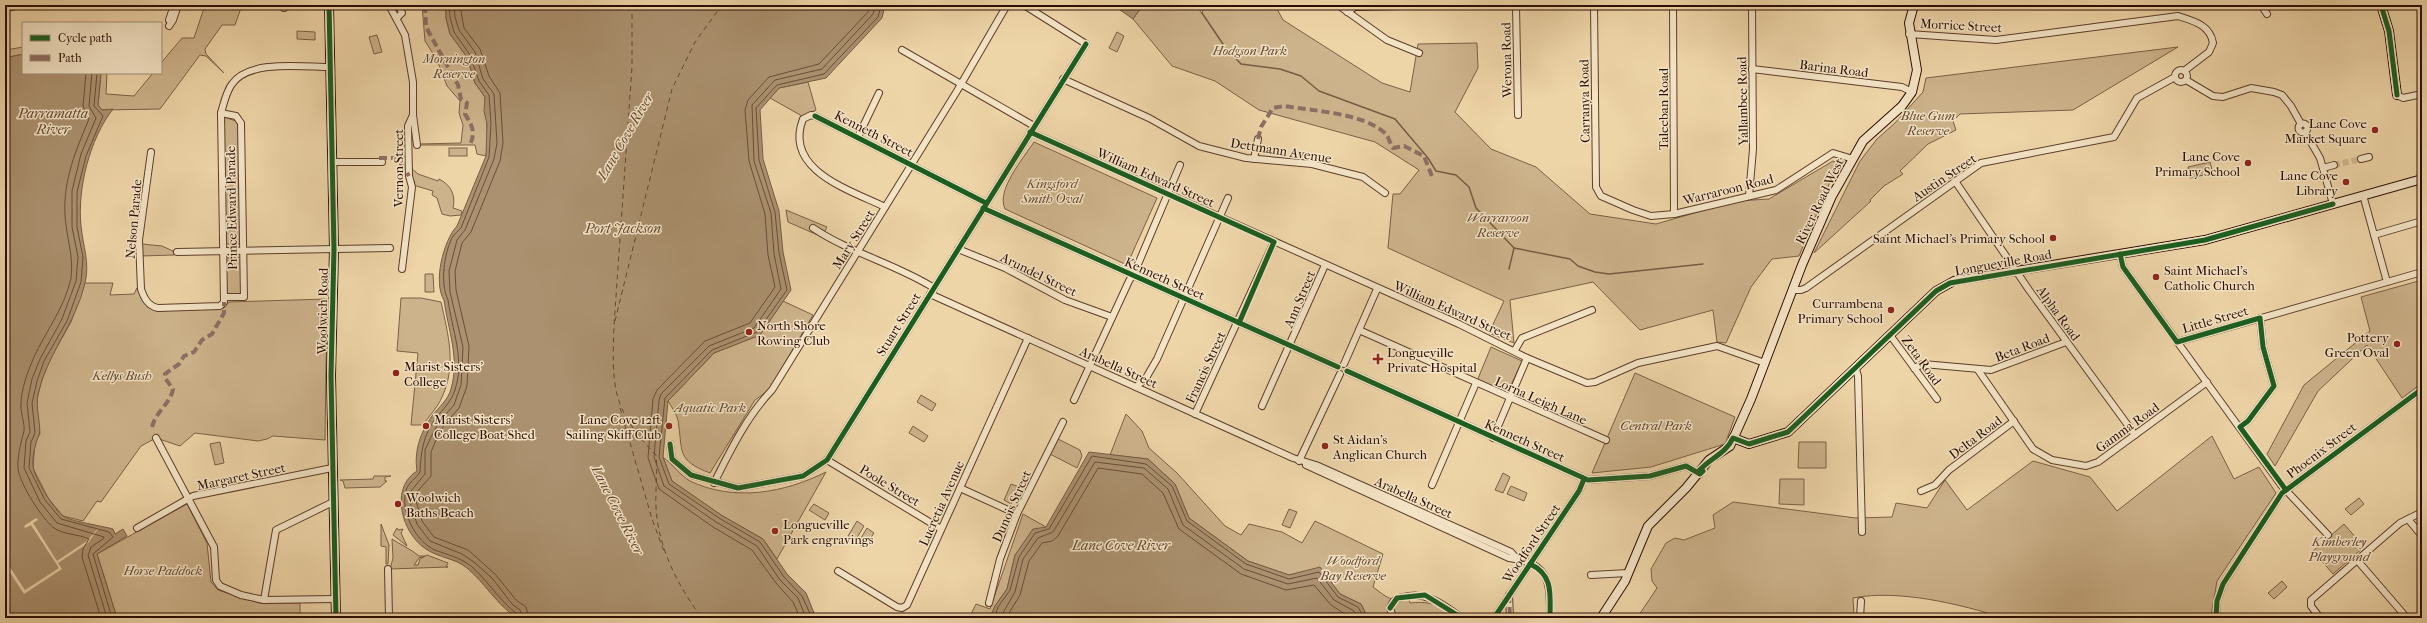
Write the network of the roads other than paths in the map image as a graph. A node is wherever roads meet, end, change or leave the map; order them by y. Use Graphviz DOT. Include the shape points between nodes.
graph roads {
  1 [pos="19,5"];
  2 [pos="174,5"];
  3 [pos="178,5"];
  4 [pos="329,5"];
  5 [pos="389,5"];
  6 [pos="399,5"];
  7 [pos="1007,5"];
  8 [pos="1024,5"];
  9 [pos="1450,5"];
  10 [pos="1516,5"];
  11 [pos="1594,5"];
  12 [pos="1673,5"];
  13 [pos="1752,5"];
  14 [pos="1912,5"];
  15 [pos="2261,5"];
  16 [pos="2381,5"];
  17 [pos="5,9"];
  18 [pos="1343,9"];
  19 [pos="2267,14"];
  20 [pos="397,18"];
  21 [pos="1909,34"];
  22 [pos="902,50"];
  23 [pos="1418,53"];
  24 [pos="330,67"];
  25 [pos="1752,69"];
  26 [pos="2184,71"];
  27 [pos="2175,77"];
  28 [pos="1063,79"];
  29 [pos="2186,80"];
  30 [pos="960,83"];
  31 [pos="1912,92"];
  32 [pos="879,93"];
  33 [pos="2422,94"];
  34 [pos="2397,95"];
  35 [pos="221,113"];
  36 [pos="413,115"];
  37 [pos="1518,115"];
  38 [pos="1032,129"];
  39 [pos="858,137"];
  40 [pos="1258,139"];
  41 [pos="417,145"];
  42 [pos="151,152"];
  43 [pos="2369,157"];
  44 [pos="1254,158"];
  45 [pos="1853,159"];
  46 [pos="2361,159"];
  47 [pos="332,162"];
  48 [pos="382,162"];
  49 [pos="1180,164"];
  50 [pos="911,165"];
  51 [pos="2334,165"];
  52 [pos="2323,168"];
  53 [pos="2422,179"];
  54 [pos="1955,181"];
  55 [pos="1385,193"];
  56 [pos="1166,194"];
  57 [pos="2363,195"];
  58 [pos="1601,196"];
  59 [pos="1749,196"];
  60 [pos="1228,198"];
  61 [pos="2333,204"];
  62 [pos="985,205"];
  63 [pos="885,207"];
  64 [pos="1674,214"];
  65 [pos="1220,218"];
  66 [pos="2422,221"];
  67 [pos="813,228"];
  68 [pos="2374,235"];
  69 [pos="1274,242"];
  70 [pos="390,248"];
  71 [pos="334,249"];
  72 [pos="958,249"];
  73 [pos="859,250"];
  74 [pos="223,251"];
  75 [pos="243,251"];
  76 [pos="177,252"];
  77 [pos="2120,254"];
  78 [pos="1325,265"];
  79 [pos="402,269"];
  80 [pos="2016,271"];
  81 [pos="2422,272"];
  82 [pos="1132,275"];
  83 [pos="2387,282"];
  84 [pos="934,288"];
  85 [pos="1377,289"];
  86 [pos="1793,290"];
  87 [pos="930,294"];
  88 [pos="1185,298"];
  89 [pos="224,300"];
  90 [pos="1592,310"];
  91 [pos="1112,317"];
  92 [pos="2260,318"];
  93 [pos="1239,323"];
  94 [pos="1359,330"];
  95 [pos="1890,335"];
  96 [pos="1028,338"];
  97 [pos="2066,342"];
  98 [pos="2177,342"];
  99 [pos="1290,346"];
  100 [pos="1515,350"];
  101 [pos="1527,358"];
  102 [pos="1765,363"];
  103 [pos="1344,364"];
  104 [pos="1089,366"];
  105 [pos="1338,367"];
  106 [pos="1914,368"];
  107 [pos="1856,369"];
  108 [pos="1978,370"];
  109 [pos="1347,371"];
  110 [pos="1340,374"];
  111 [pos="2207,382"];
  112 [pos="1476,383"];
  113 [pos="1136,387"];
  114 [pos="2422,390"];
  115 [pos="1509,398"];
  116 [pos="1937,399"];
  117 [pos="1074,400"];
  118 [pos="1262,406"];
  119 [pos="1195,414"];
  120 [pos="2014,421"];
  121 [pos="1063,422"];
  122 [pos="1459,422"];
  123 [pos="2240,427"];
  124 [pos="2135,435"];
  125 [pos="156,438"];
  126 [pos="1493,438"];
  127 [pos="1734,439"];
  128 [pos="1606,440"];
  129 [pos="670,444"];
  130 [pos="827,460"];
  131 [pos="1299,461"];
  132 [pos="332,468"];
  133 [pos="1699,473"];
  134 [pos="1584,479"];
  135 [pos="714,483"];
  136 [pos="1432,485"];
  137 [pos="960,488"];
  138 [pos="2286,490"];
  139 [pos="1921,491"];
  140 [pos="188,499"];
  141 [pos="333,502"];
  142 [pos="2422,512"];
  143 [pos="1017,514"];
  144 [pos="2408,519"];
  145 [pos="137,528"];
  146 [pos="941,529"];
  147 [pos="1862,532"];
  148 [pos="2328,535"];
  149 [pos="2422,536"];
  150 [pos="2357,560"];
  151 [pos="1530,564"];
  152 [pos="388,569"];
  153 [pos="838,571"];
  154 [pos="1628,573"];
  155 [pos="1591,574"];
  156 [pos="1509,595"];
  157 [pos="335,599"];
  158 [pos="264,600"];
  159 [pos="1861,602"];
  160 [pos="989,603"];
  161 [pos="336,618"];
  162 [pos="388,618"];
  163 [pos="1393,618"];
  164 [pos="1462,618"];
  165 [pos="1494,618"];
  166 [pos="1510,618"];
  167 [pos="1550,618"];
  168 [pos="1601,618"];
  169 [pos="1860,618"];
  170 [pos="2216,618"];
  171 [pos="2320,618"];
  172 [pos="2407,618"];
  1 -- 17 [label="street"];
  2 -- 3 [label="street" via="169,26"];
  4 -- 24 [label="main road, Woolwich Road"];
  5 -- 20 [label="street, Vernon Street"];
  6 -- 20 [label="street" via="402,13"];
  7 -- 30 [label="street, Mary Street"];
  8 -- 28 [label="street, Stuart Street" via="1086,44"];
  9 -- 18 [label="street"];
  10 -- 37 [label="street, Werona Road"];
  11 -- 58 [label="street, Carranya Road" via="1596,187"];
  12 -- 64 [label="street, Taleeban Road"];
  13 -- 25 [label="street, Yallambee Road"];
  14 -- 21 [label="main road, River Road West"];
  15 -- 19 [label="street"];
  16 -- 34 [label="main road" via="2389,31"];
  18 -- 23 [label="street" via="1387,40"];
  20 -- 36 [label="street, Vernon Street" via="405,35 409,55 413,82"];
  21 -- 26 [label="street, Morrice Street" via="1996,40 2178,16 2198,22 2209,32 2213,43 2209,52"];
  21 -- 31 [label="main road, River Road West" via="1917,70"];
  22 -- 30 [label="street, William Edward Street"];
  24 -- 35 [label="street, Prince Edward Parade" via="260,68 236,80 226,94"];
  24 -- 47 [label="main road, Woolwich Road"];
  25 -- 31 [label="street, Barina Road" via="1902,87"];
  25 -- 59 [label="street, Yallambee Road" via="1753,149"];
  26 -- 27 [label="street" via="2179,71"];
  26 -- 29 [label="street" via="2187,74"];
  27 -- 29 [label="street" via="2179,82"];
  27 -- 54 [label="street, Austin Street" via="2137,98 2114,137 1986,161"];
  28 -- 38 [label="street, Stuart Street"];
  28 -- 44 [label="street, Dettmann Avenue" via="1149,118 1199,146"];
  29 -- 52 [label="street" via="2213,96 2223,98 2251,88 2282,95 2300,124 2307,127 2305,132"];
  30 -- 38 [label="street, William Edward Street"];
  30 -- 50 [label="street, Mary Street"];
  31 -- 45 [label="main road, River Road West" via="1902,106 1863,141"];
  32 -- 39 [label="street"];
  33 -- 34 [label="street" via="2404,98"];
  35 -- 74 [label="street, Prince Edward Parade"];
  35 -- 75 [label="street, Prince Edward Parade" via="236,116 241,123"];
  36 -- 41 [label="street, Vernon Street"];
  36 -- 79 [label="street, Vernon Street" via="408,126 411,194"];
  38 -- 56 [label="street, William Edward Street"];
  38 -- 62 [label="street, Stuart Street"];
  39 -- 50 [label="street, Kenneth Street"];
  39 -- 63 [label="street, Kenneth Street" via="811,115 803,119 800,134 803,153 808,163 826,177"];
  40 -- 44 [label="street"];
  42 -- 89 [label="street, Nelson Parade" via="139,246 141,289 144,297 158,308 220,306"];
  43 -- 46 [label="street"];
  44 -- 55 [label="street, Dettmann Avenue" via="1312,164 1363,177"];
  45 -- 59 [label="street, Warraroon Road" via="1833,153 1776,190"];
  45 -- 86 [label="main road, River Road West" via="1832,196"];
  47 -- 48 [label="street"];
  47 -- 71 [label="main road, Woolwich Road"];
  49 -- 56 [label="street"];
  50 -- 62 [label="street, Kenneth Street"];
  50 -- 63 [label="street, Mary Street"];
  51 -- 52 [label="street"];
  52 -- 61 [label="street"];
  53 -- 57 [label="main road, Longueville Road"];
  54 -- 80 [label="street, Alpha Road"];
  54 -- 86 [label="street, Austin Street" via="1806,288"];
  56 -- 65 [label="street, William Edward Street"];
  56 -- 82 [label="street" via="1163,208"];
  57 -- 61 [label="main road, Longueville Road"];
  57 -- 68 [label="street"];
  58 -- 64 [label="street, Warraroon Road" via="1651,216"];
  59 -- 64 [label="street, Warraroon Road"];
  60 -- 65 [label="street"];
  61 -- 77 [label="main road, Longueville Road" via="2205,240"];
  62 -- 72 [label="street, Stuart Street"];
  62 -- 82 [label="street, Kenneth Street"];
  63 -- 73 [label="street, Mary Street"];
  65 -- 69 [label="street, William Edward Street"];
  65 -- 88 [label="street"];
  66 -- 68 [label="street"];
  67 -- 73 [label="street" via="828,238"];
  68 -- 83 [label="street"];
  69 -- 78 [label="street, William Edward Street"];
  69 -- 93 [label="street, Francis Street"];
  70 -- 71 [label="street"];
  71 -- 75 [label="street"];
  71 -- 132 [label="main road, Woolwich Road"];
  72 -- 84 [label="street, Stuart Street"];
  72 -- 91 [label="street, Arundel Street" via="1006,268 1065,300"];
  73 -- 84 [label="street"];
  73 -- 135 [label="street, Mary Street" via="772,390 760,403"];
  74 -- 75 [label="street"];
  74 -- 76 [label="street"];
  74 -- 89 [label="street, Prince Edward Parade"];
  75 -- 89 [label="street, Prince Edward Parade" via="244,297"];
  77 -- 80 [label="main road, Longueville Road"];
  77 -- 98 [label="street" via="2123,267"];
  78 -- 85 [label="street, William Edward Street"];
  78 -- 99 [label="street, Ann Street"];
  80 -- 95 [label="main road, Longueville Road" via="1950,283 1936,291"];
  80 -- 97 [label="street, Alpha Road"];
  81 -- 83 [label="street, Little Street"];
  82 -- 88 [label="street, Kenneth Street"];
  82 -- 91 [label="street"];
  83 -- 92 [label="street, Little Street"];
  84 -- 87 [label="street, Stuart Street"];
  85 -- 94 [label="street"];
  85 -- 100 [label="street, William Edward Street"];
  86 -- 102 [label="main road, River Road West"];
  87 -- 96 [label="street, Arabella Street"];
  87 -- 130 [label="street, Stuart Street"];
  88 -- 93 [label="street, Kenneth Street"];
  88 -- 113 [label="street" via="1158,359 1146,378"];
  90 -- 100 [label="street" via="1522,338"];
  91 -- 104 [label="street"];
  92 -- 98 [label="street, Little Street"];
  92 -- 123 [label="street" via="2263,347 2274,386 2248,421"];
  93 -- 99 [label="street, Kenneth Street"];
  93 -- 119 [label="street, Francis Street"];
  94 -- 103 [label="street"];
  94 -- 112 [label="street, Lorna Leigh Lane"];
  95 -- 106 [label="street, Zeta Road"];
  95 -- 107 [label="main road, Longueville Road"];
  96 -- 104 [label="street, Arabella Street"];
  96 -- 137 [label="street, Lucretia Avenue"];
  97 -- 108 [label="street, Beta Road" via="1991,370"];
  97 -- 124 [label="street, Alpha Road"];
  98 -- 111 [label="street"];
  99 -- 105 [label="street, Kenneth Street"];
  99 -- 118 [label="street, Ann Street"];
  100 -- 101 [label="street, William Edward Street"];
  101 -- 102 [label="street, William Edward Street" via="1587,383 1638,363 1717,346"];
  101 -- 115 [label="street"];
  102 -- 127 [label="main road, River Road West"];
  103 -- 105 [label="street"];
  103 -- 109 [label="street"];
  104 -- 113 [label="street, Arabella Street"];
  104 -- 117 [label="street"];
  105 -- 110 [label="street"];
  106 -- 108 [label="street, Beta Road" via="1923,364"];
  106 -- 116 [label="street, Zeta Road"];
  107 -- 127 [label="main road, Longueville Road" via="1788,432 1752,444"];
  107 -- 147 [label="street"];
  108 -- 120 [label="street, Gamma Road"];
  109 -- 110 [label="street"];
  109 -- 122 [label="street, Kenneth Street"];
  110 -- 131 [label="street"];
  111 -- 123 [label="street"];
  111 -- 124 [label="street, Gamma Road"];
  112 -- 115 [label="street, Lorna Leigh Lane"];
  112 -- 122 [label="street"];
  113 -- 119 [label="street, Arabella Street"];
  114 -- 138 [label="street, Phoenix Street"];
  115 -- 126 [label="street"];
  115 -- 128 [label="street, Lorna Leigh Lane"];
  119 -- 131 [label="street, Arabella Street"];
  120 -- 124 [label="street, Gamma Road" via="2033,449 2052,460 2086,466 2098,462"];
  120 -- 139 [label="street, Delta Road" via="1948,470 1935,485"];
  121 -- 143 [label="street, Dunois Street"];
  122 -- 126 [label="street, Kenneth Street"];
  122 -- 136 [label="street"];
  123 -- 138 [label="street"];
  125 -- 140 [label="street"];
  126 -- 134 [label="street, Kenneth Street"];
  127 -- 133 [label="main road, River Road West" via="1730,452"];
  129 -- 135 [label="street, Stuart Street" via="672,459 691,475"];
  130 -- 135 [label="street, Stuart Street" via="803,476 738,488"];
  130 -- 146 [label="street, Poole Street"];
  131 -- 151 [label="street, Arabella Street" via="1316,465 1504,549 1517,559"];
  132 -- 140 [label="street, Margaret Street" via="197,495"];
  132 -- 141 [label="main road, Woolwich Road"];
  133 -- 134 [label="street, Kenneth Street" via="1686,466 1650,476"];
  133 -- 154 [label="main road, River Road West" via="1645,530"];
  134 -- 151 [label="street, Woodford Street" via="1579,491"];
  137 -- 143 [label="street"];
  137 -- 146 [label="street, Lucretia Avenue"];
  138 -- 148 [label="street"];
  138 -- 170 [label="street, Phoenix Street" via="2274,504 2223,584 2216,607"];
  140 -- 145 [label="street, Margaret Street"];
  140 -- 158 [label="street" via="214,547 216,580 220,586 240,595"];
  141 -- 157 [label="main road, Woolwich Road"];
  141 -- 158 [label="street" via="276,530"];
  142 -- 144 [label="street"];
  143 -- 160 [label="street, Dunois Street" via="1000,559"];
  144 -- 149 [label="street"];
  144 -- 150 [label="street"];
  146 -- 153 [label="street, Lucretia Avenue" via="907,605 902,608 897,608"];
  150 -- 171 [label="street" via="2311,600 2313,609"];
  150 -- 172 [label="street"];
  151 -- 156 [label="street, Woodford Street"];
  151 -- 167 [label="street, Arabella Street" via="1541,571 1549,581"];
  152 -- 162 [label="street"];
  154 -- 155 [label="street"];
  154 -- 168 [label="main road, River Road West"];
  156 -- 165 [label="street, Woodford Street"];
  156 -- 166 [label="street"];
  157 -- 158 [label="street"];
  157 -- 161 [label="main road, Woolwich Road"];
  159 -- 169 [label="street"];
  163 -- 164 [label="street" via="1390,608 1397,598 1425,595"];
}
